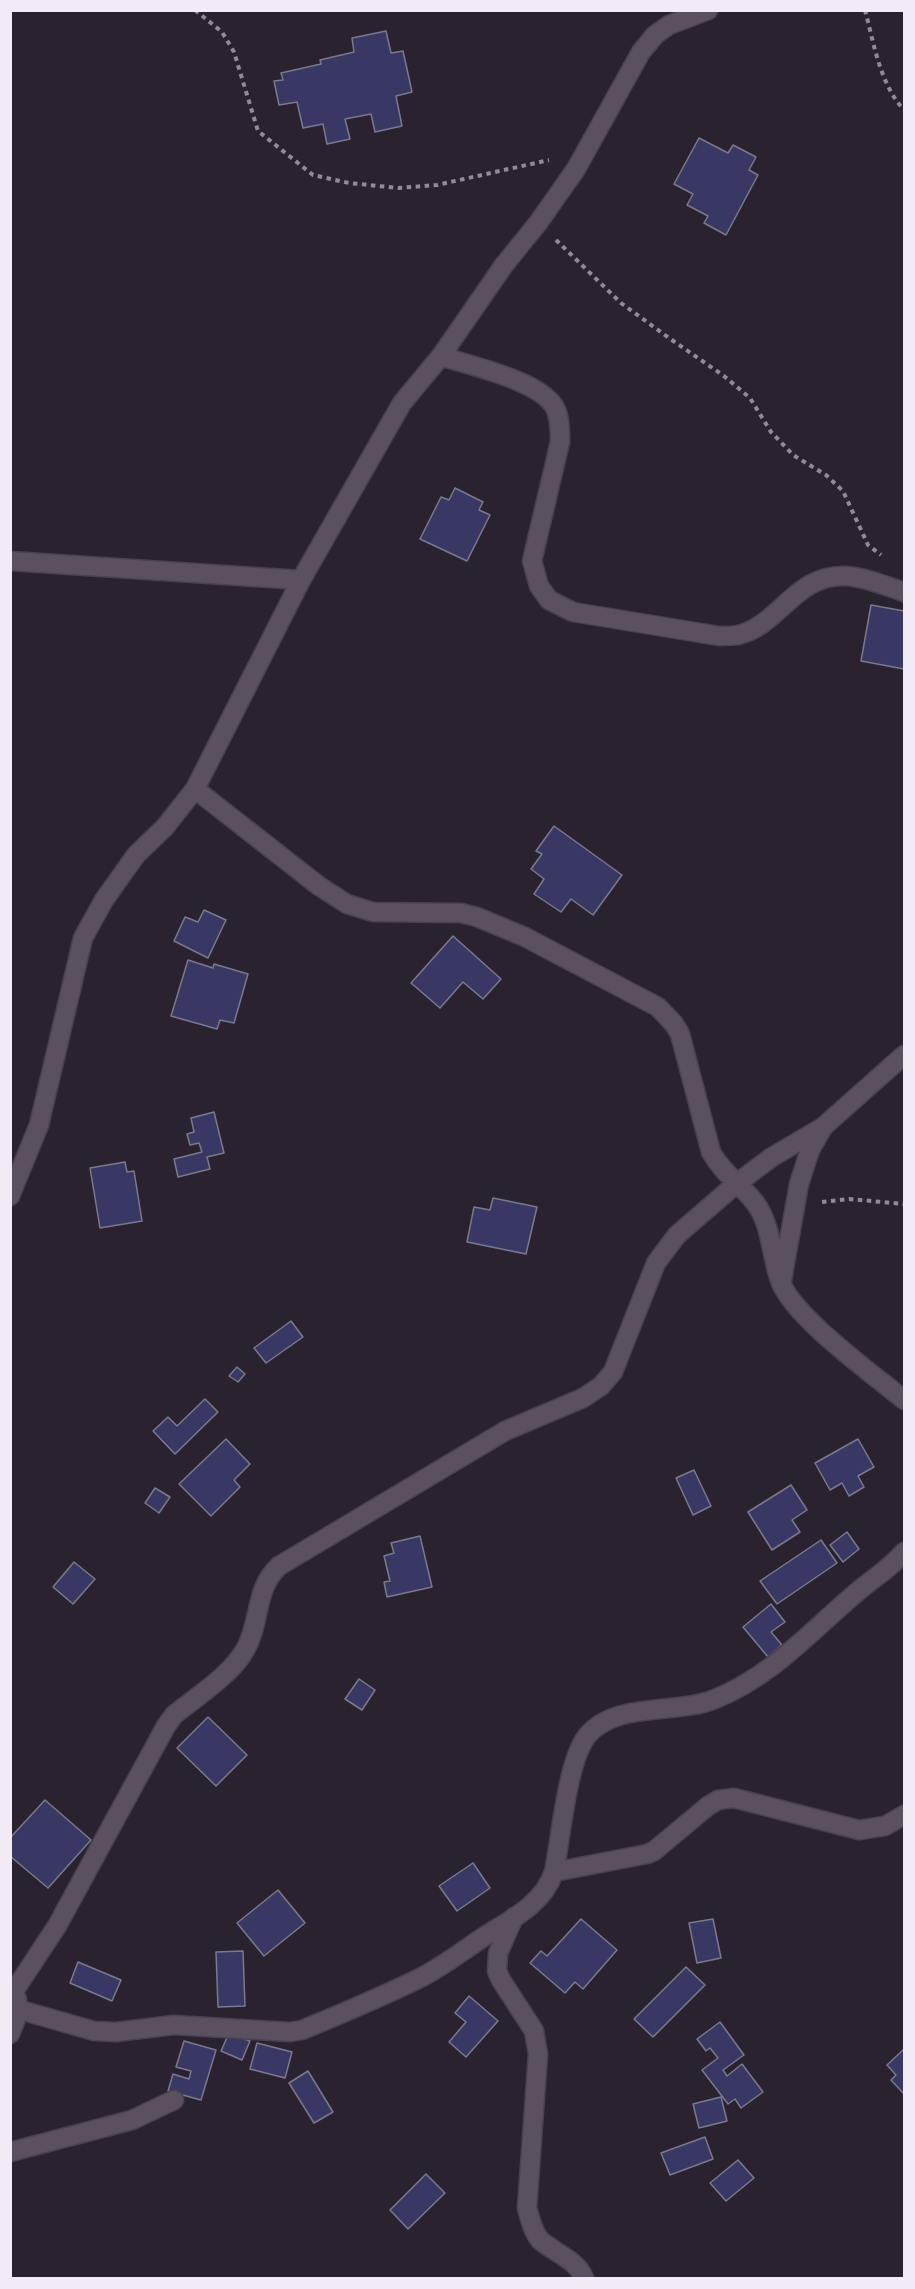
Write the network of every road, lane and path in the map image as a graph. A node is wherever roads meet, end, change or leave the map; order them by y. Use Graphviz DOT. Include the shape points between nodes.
graph roads {
  1 [pos="195,10"];
  2 [pos="708,10"];
  3 [pos="865,10"];
  4 [pos="904,110"];
  5 [pos="585,152"];
  6 [pos="537,223"];
  7 [pos="441,356"];
  8 [pos="883,556"];
  9 [pos="10,561"];
  10 [pos="301,580"];
  11 [pos="904,592"];
  12 [pos="195,789"];
  13 [pos="904,1056"];
  14 [pos="823,1127"];
  15 [pos="736,1184"];
  16 [pos="10,1196"];
  17 [pos="795,1204"];
  18 [pos="904,1204"];
  19 [pos="782,1284"];
  20 [pos="904,1400"];
  21 [pos="904,1552"];
  22 [pos="904,1815"];
  23 [pos="554,1872"];
  24 [pos="514,1917"];
  25 [pos="13,1981"];
  26 [pos="17,2009"];
  27 [pos="10,2034"];
  28 [pos="174,2100"];
  29 [pos="10,2152"];
  30 [pos="584,2278"];
  1 -- 5 [label="path" via="222,32 234,52 258,131 313,175 398,188 436,185"];
  2 -- 5 [label="street" via="669,25 641,52"];
  3 -- 4 [label="path" via="882,70"];
  5 -- 6 [label="street"];
  6 -- 7 [label="street"];
  6 -- 8 [label="path" via="621,303 750,398 771,432 793,455 826,475 843,492 868,545"];
  7 -- 10 [label="street" via="402,404"];
  7 -- 11 [label="street" via="527,384 555,407 560,442 532,561 549,600 573,612 719,636 739,635 758,626 805,587 829,576 848,576"];
  9 -- 10 [label="street"];
  10 -- 12 [label="street"];
  12 -- 15 [label="street" via="347,904 373,912 461,913 477,917 658,1007 680,1034 711,1152"];
  12 -- 16 [label="street" via="136,855 83,938 39,1125"];
  13 -- 14 [label="street"];
  14 -- 15 [label="street"];
  14 -- 17 [label="street" via="810,1150"];
  15 -- 19 [label="street" via="756,1205 764,1221"];
  15 -- 25 [label="street" via="677,1235 656,1263 613,1372 601,1386 573,1403 505,1431 272,1572 262,1591 246,1649 236,1664 166,1726 57,1926"];
  17 -- 18 [label="path" via="849,1199"];
  17 -- 19 [label="street"];
  19 -- 20 [label="street" via="808,1319"];
  21 -- 23 [label="street" via="784,1658 744,1683 697,1705 621,1715 604,1721 587,1735 579,1749 569,1788"];
  22 -- 23 [label="street" via="885,1826 859,1830 734,1798 718,1800 647,1854"];
  23 -- 24 [label="street" via="543,1894"];
  24 -- 26 [label="street" via="422,1977 302,2030 174,2025 135,2031 94,2031"];
  24 -- 30 [label="street" via="496,1962 501,1980 534,2031 538,2047 527,2208 539,2239 579,2268"];
  25 -- 26 [label="street"];
  26 -- 27 [label="street"];
  28 -- 29 [label="street" via="132,2120"];
}
